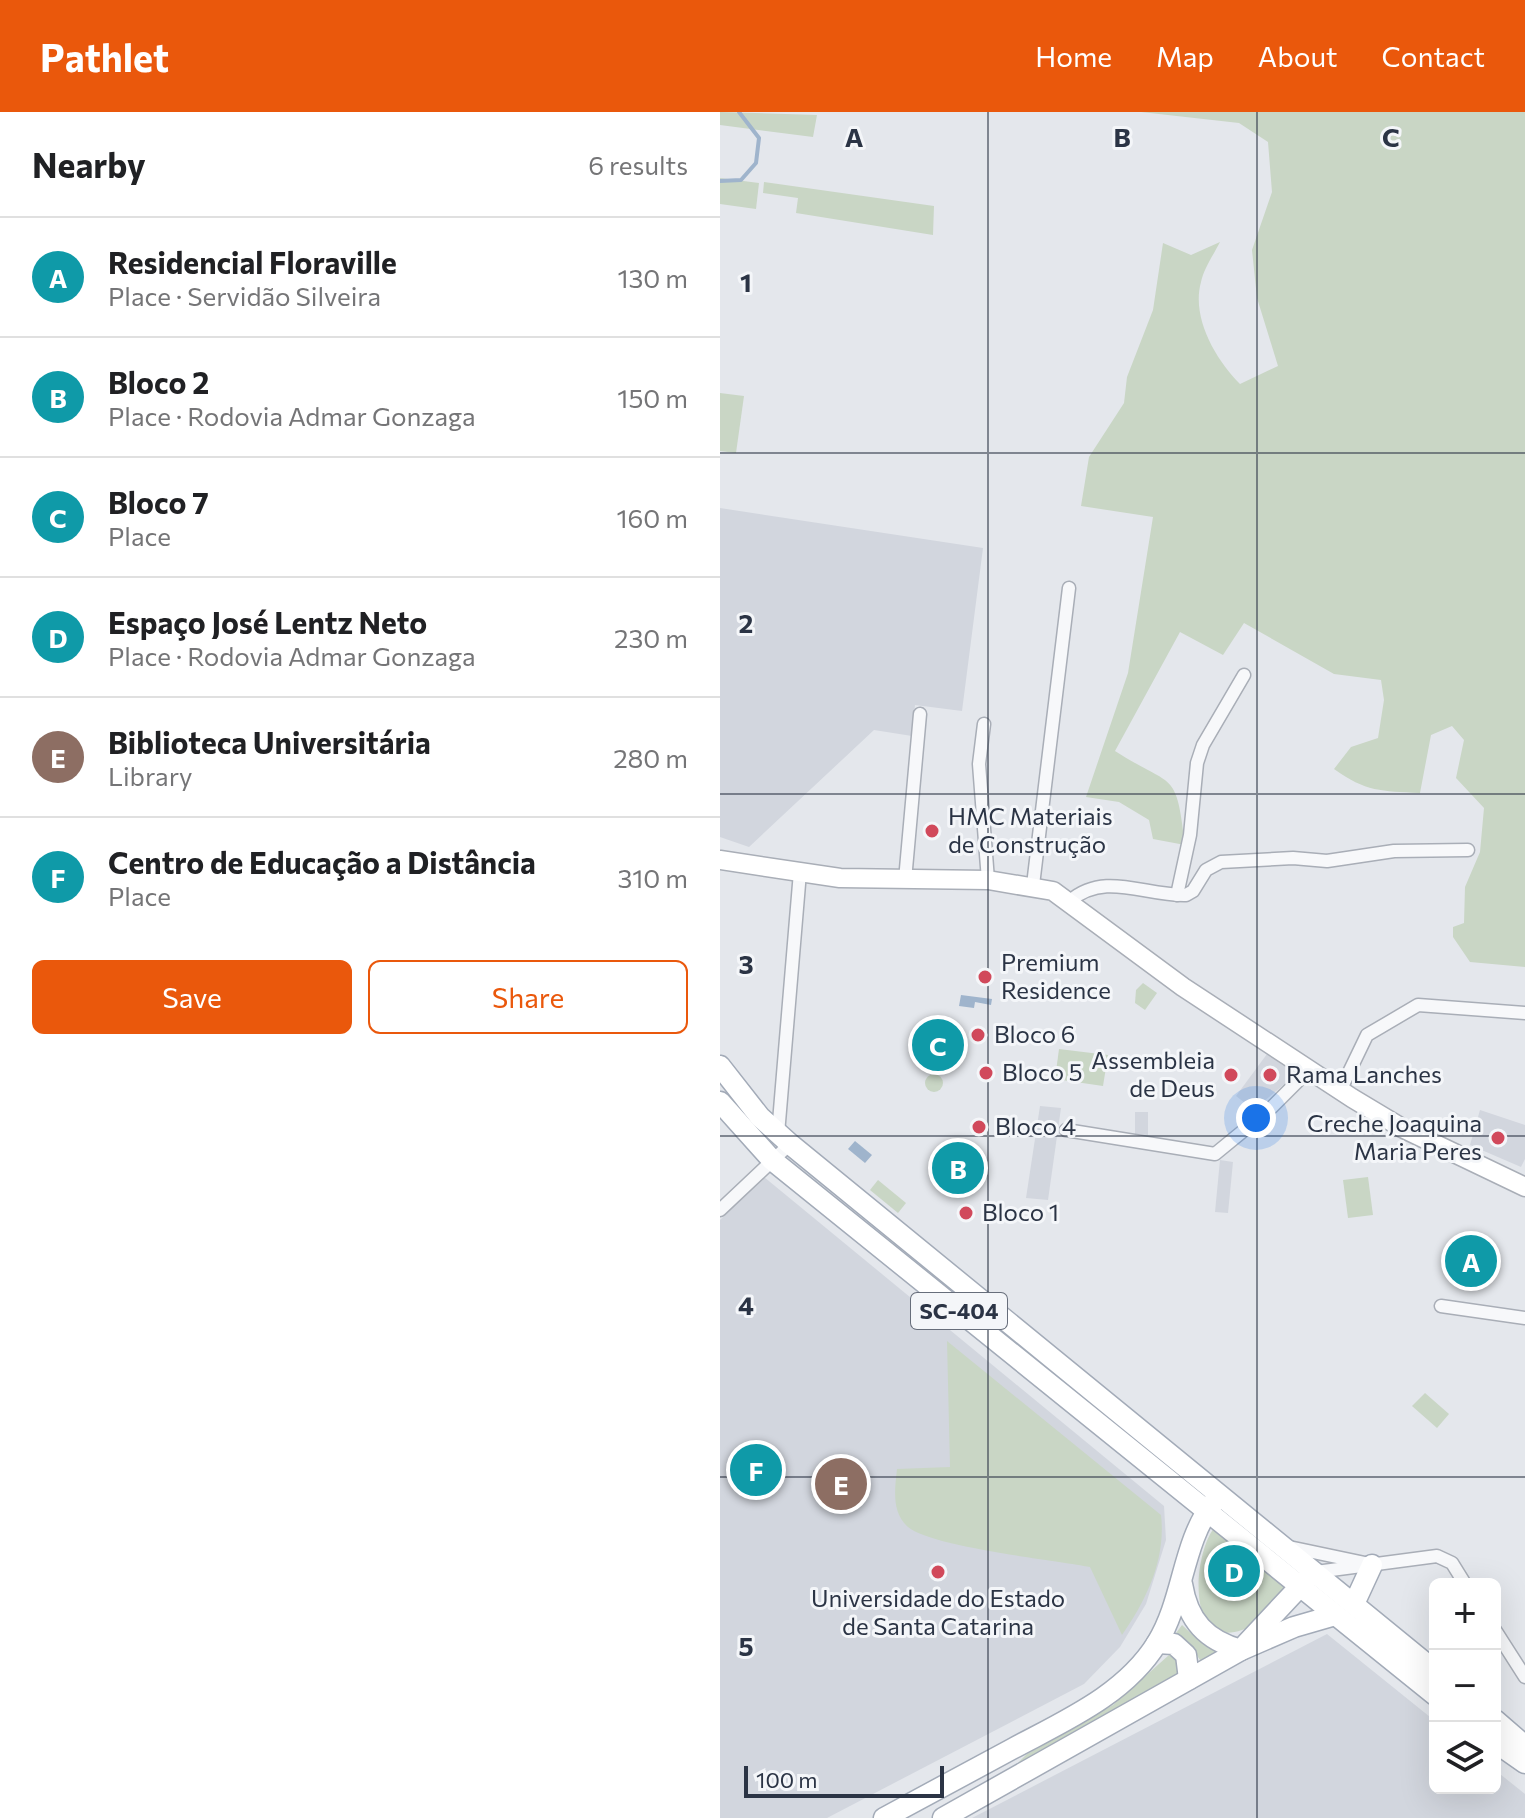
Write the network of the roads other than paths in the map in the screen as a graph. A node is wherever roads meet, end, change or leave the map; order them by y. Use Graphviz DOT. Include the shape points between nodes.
graph roads {
  1 [pos="1069,588"];
  2 [pos="1244,675"];
  3 [pos="920,714"];
  4 [pos="984,724"];
  5 [pos="1468,850"];
  6 [pos="720,860"];
  7 [pos="800,872"];
  8 [pos="905,880"];
  9 [pos="988,880"];
  10 [pos="1033,885"];
  11 [pos="1177,895"];
  12 [pos="1070,901"];
  13 [pos="1525,1013"];
  14 [pos="720,1066"];
  15 [pos="1308,1071"];
  16 [pos="1340,1091"];
  17 [pos="720,1102"];
  18 [pos="1066,1130"];
  19 [pos="784,1139"];
  20 [pos="772,1160"];
  21 [pos="1525,1187"];
  22 [pos="720,1210"];
  23 [pos="1441,1306"];
  24 [pos="1525,1318"];
  25 [pos="1220,1494"];
  26 [pos="1206,1512"];
  27 [pos="1283,1545"];
  28 [pos="1372,1565"];
  29 [pos="1316,1572"];
  30 [pos="1461,1578"];
  31 [pos="1182,1584"];
  32 [pos="1298,1586"];
  33 [pos="1354,1604"];
  34 [pos="1332,1616"];
  35 [pos="1501,1639"];
  36 [pos="1157,1643"];
  37 [pos="1241,1650"];
  38 [pos="1429,1666"];
  39 [pos="1525,1677"];
  40 [pos="1189,1679"];
  41 [pos="1429,1690"];
  42 [pos="1497,1722"];
  43 [pos="1501,1746"];
  44 [pos="1525,1746"];
  45 [pos="1525,1763"];
  46 [pos="919,1799"];
  47 [pos="884,1818"];
  48 [pos="907,1818"];
  49 [pos="943,1818"];
  1 -- 10 [label="street"];
  2 -- 11 [label="street" via="1197,763"];
  3 -- 8 [label="street"];
  4 -- 9 [label="street" via="979,764"];
  5 -- 11 [label="street" via="1405,850 1327,861 1221,862 1206,870 1193,891"];
  6 -- 7 [label="main road"];
  7 -- 8 [label="main road"];
  7 -- 19 [label="street"];
  8 -- 9 [label="main road"];
  9 -- 10 [label="main road"];
  10 -- 12 [label="main road"];
  11 -- 12 [label="street" via="1102,885 1084,889"];
  12 -- 15 [label="main road" via="1183,987"];
  13 -- 16 [label="street" via="1434,1004 1405,1010 1367,1035"];
  14 -- 19 [label="main road, SC-404"];
  15 -- 16 [label="main road"];
  15 -- 18 [label="street" via="1215,1154"];
  16 -- 21 [label="main road" via="1402,1128"];
  17 -- 20 [label="main road, SC-404"];
  19 -- 20 [label="street"];
  19 -- 25 [label="main road, SC-404"];
  20 -- 22 [label="street"];
  20 -- 26 [label="main road, SC-404"];
  23 -- 24 [label="street"];
  25 -- 26 [label="main road"];
  25 -- 27 [label="main road, SC-404"];
  26 -- 31 [label="main road"];
  26 -- 32 [label="main road, SC-404"];
  27 -- 28 [label="street"];
  27 -- 29 [label="main road, SC-404"];
  28 -- 29 [label="street"];
  28 -- 30 [label="street" via="1437,1556 1452,1563"];
  28 -- 33 [label="main road"];
  29 -- 32 [label="main road"];
  29 -- 33 [label="main road, SC-404"];
  31 -- 36 [label="main road"];
  31 -- 37 [label="main road" via="1185,1603 1199,1628 1222,1645"];
  32 -- 34 [label="main road, SC-404"];
  32 -- 37 [label="main road"];
  33 -- 38 [label="main road, SC-404"];
  34 -- 37 [label="main road"];
  34 -- 41 [label="main road, SC-404"];
  35 -- 39 [label="street"];
  36 -- 40 [label="main road" via="1174,1644 1186,1655"];
  36 -- 46 [label="main road" via="1130,1676 1092,1706"];
  37 -- 40 [label="main road"];
  40 -- 49 [label="main road"];
  42 -- 44 [label="main road"];
  43 -- 45 [label="main road"];
  46 -- 47 [label="main road"];
  46 -- 48 [label="main road"];
}
